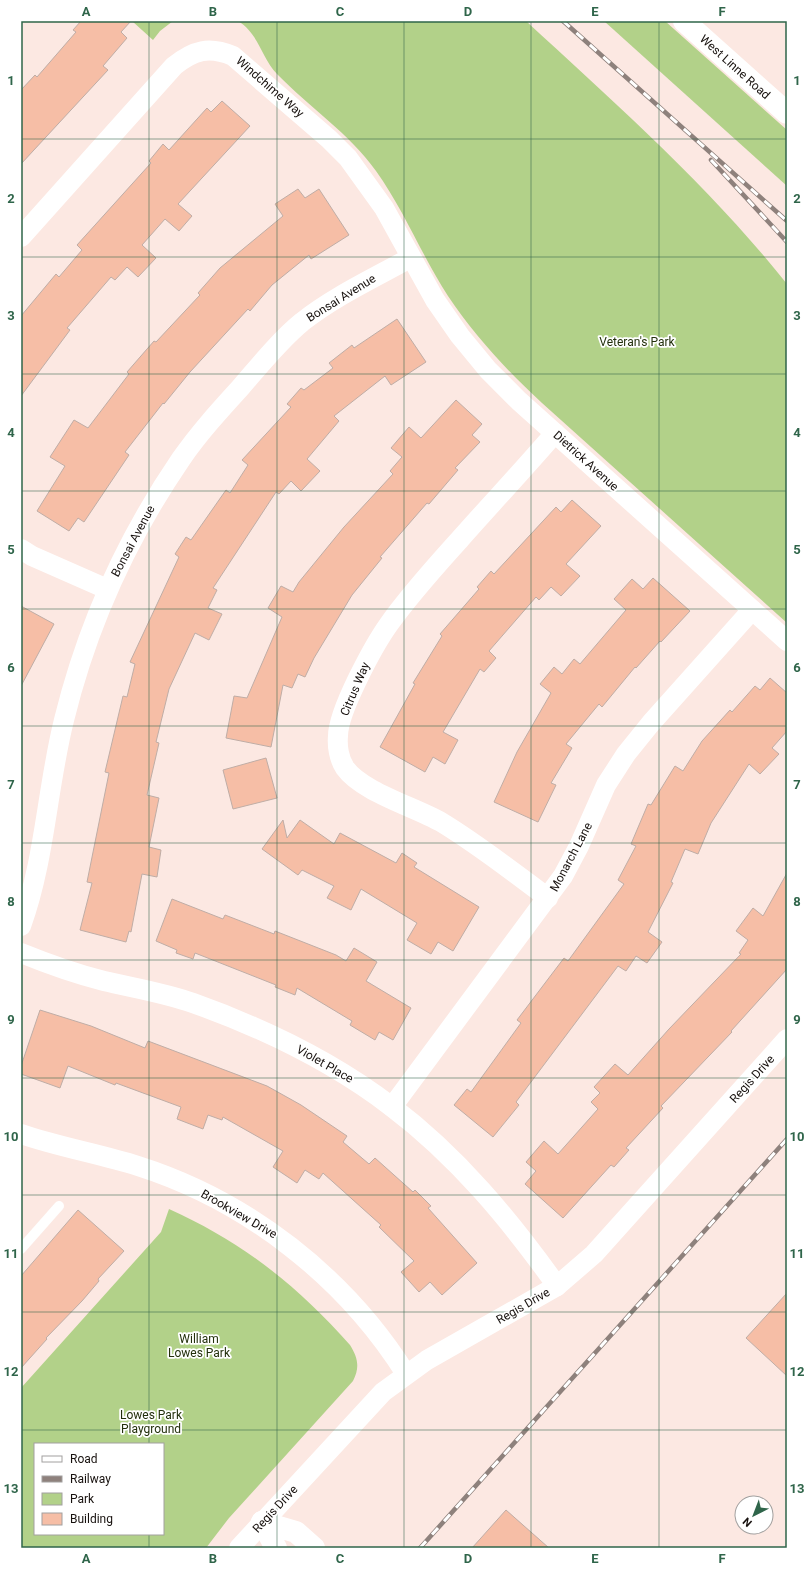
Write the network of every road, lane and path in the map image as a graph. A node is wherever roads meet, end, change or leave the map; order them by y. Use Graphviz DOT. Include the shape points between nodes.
graph roads {
  1 [pos="684,21"];
  2 [pos="787,113"];
  3 [pos="21,237"];
  4 [pos="410,258"];
  5 [pos="555,433"];
  6 [pos="21,549"];
  7 [pos="107,589"];
  8 [pos="752,610"];
  9 [pos="787,641"];
  10 [pos="548,898"];
  11 [pos="21,926"];
  12 [pos="21,953"];
  13 [pos="787,1039"];
  14 [pos="392,1107"];
  15 [pos="21,1134"];
  16 [pos="59,1206"];
  17 [pos="21,1249"];
  18 [pos="557,1286"];
  19 [pos="406,1374"];
  20 [pos="262,1522"];
  21 [pos="239,1548"];
  22 [pos="276,1548"];
  23 [pos="314,1548"];
  1 -- 2 [label="street, West Linne Road"];
  3 -- 4 [label="street, Windchime Way" via="174,66 194,53 205,50 221,51 244,64 348,158 384,208"];
  4 -- 5 [label="street, Dietrick Avenue" via="435,300 483,364"];
  4 -- 7 [label="street, Bonsai Avenue" via="326,305 301,323 278,345 182,458 153,504"];
  5 -- 8 [label="street, Dietrick Avenue"];
  5 -- 10 [label="street, Citrus Way" via="426,578 389,624 370,655 352,693 337,735 345,768 355,778 368,787 439,821 479,846"];
  6 -- 7 [label="street"];
  7 -- 11 [label="street, Bonsai Avenue" via="74,682 63,723 34,879"];
  8 -- 9 [label="street, Dietrick Avenue"];
  8 -- 10 [label="street, Monarch Lane" via="626,754 606,785 579,846"];
  10 -- 14 [label="street, Monarch Lane"];
  12 -- 14 [label="street, Violet Place" via="72,972 192,1003 236,1020 319,1059"];
  13 -- 18 [label="street, Regis Drive" via="594,1254"];
  14 -- 18 [label="street, Violet Place" via="475,1184 514,1228"];
  15 -- 19 [label="street, Brookview Drive" via="140,1166 219,1200 250,1218 279,1237 342,1293 377,1331"];
  16 -- 17 [label="lane"];
  18 -- 19 [label="street, Regis Drive"];
  19 -- 20 [label="street, Regis Drive" via="364,1411"];
  20 -- 21 [label="street, Regis Drive"];
  20 -- 22 [label="street"];
  20 -- 23 [label="street" via="296,1532"];
}
